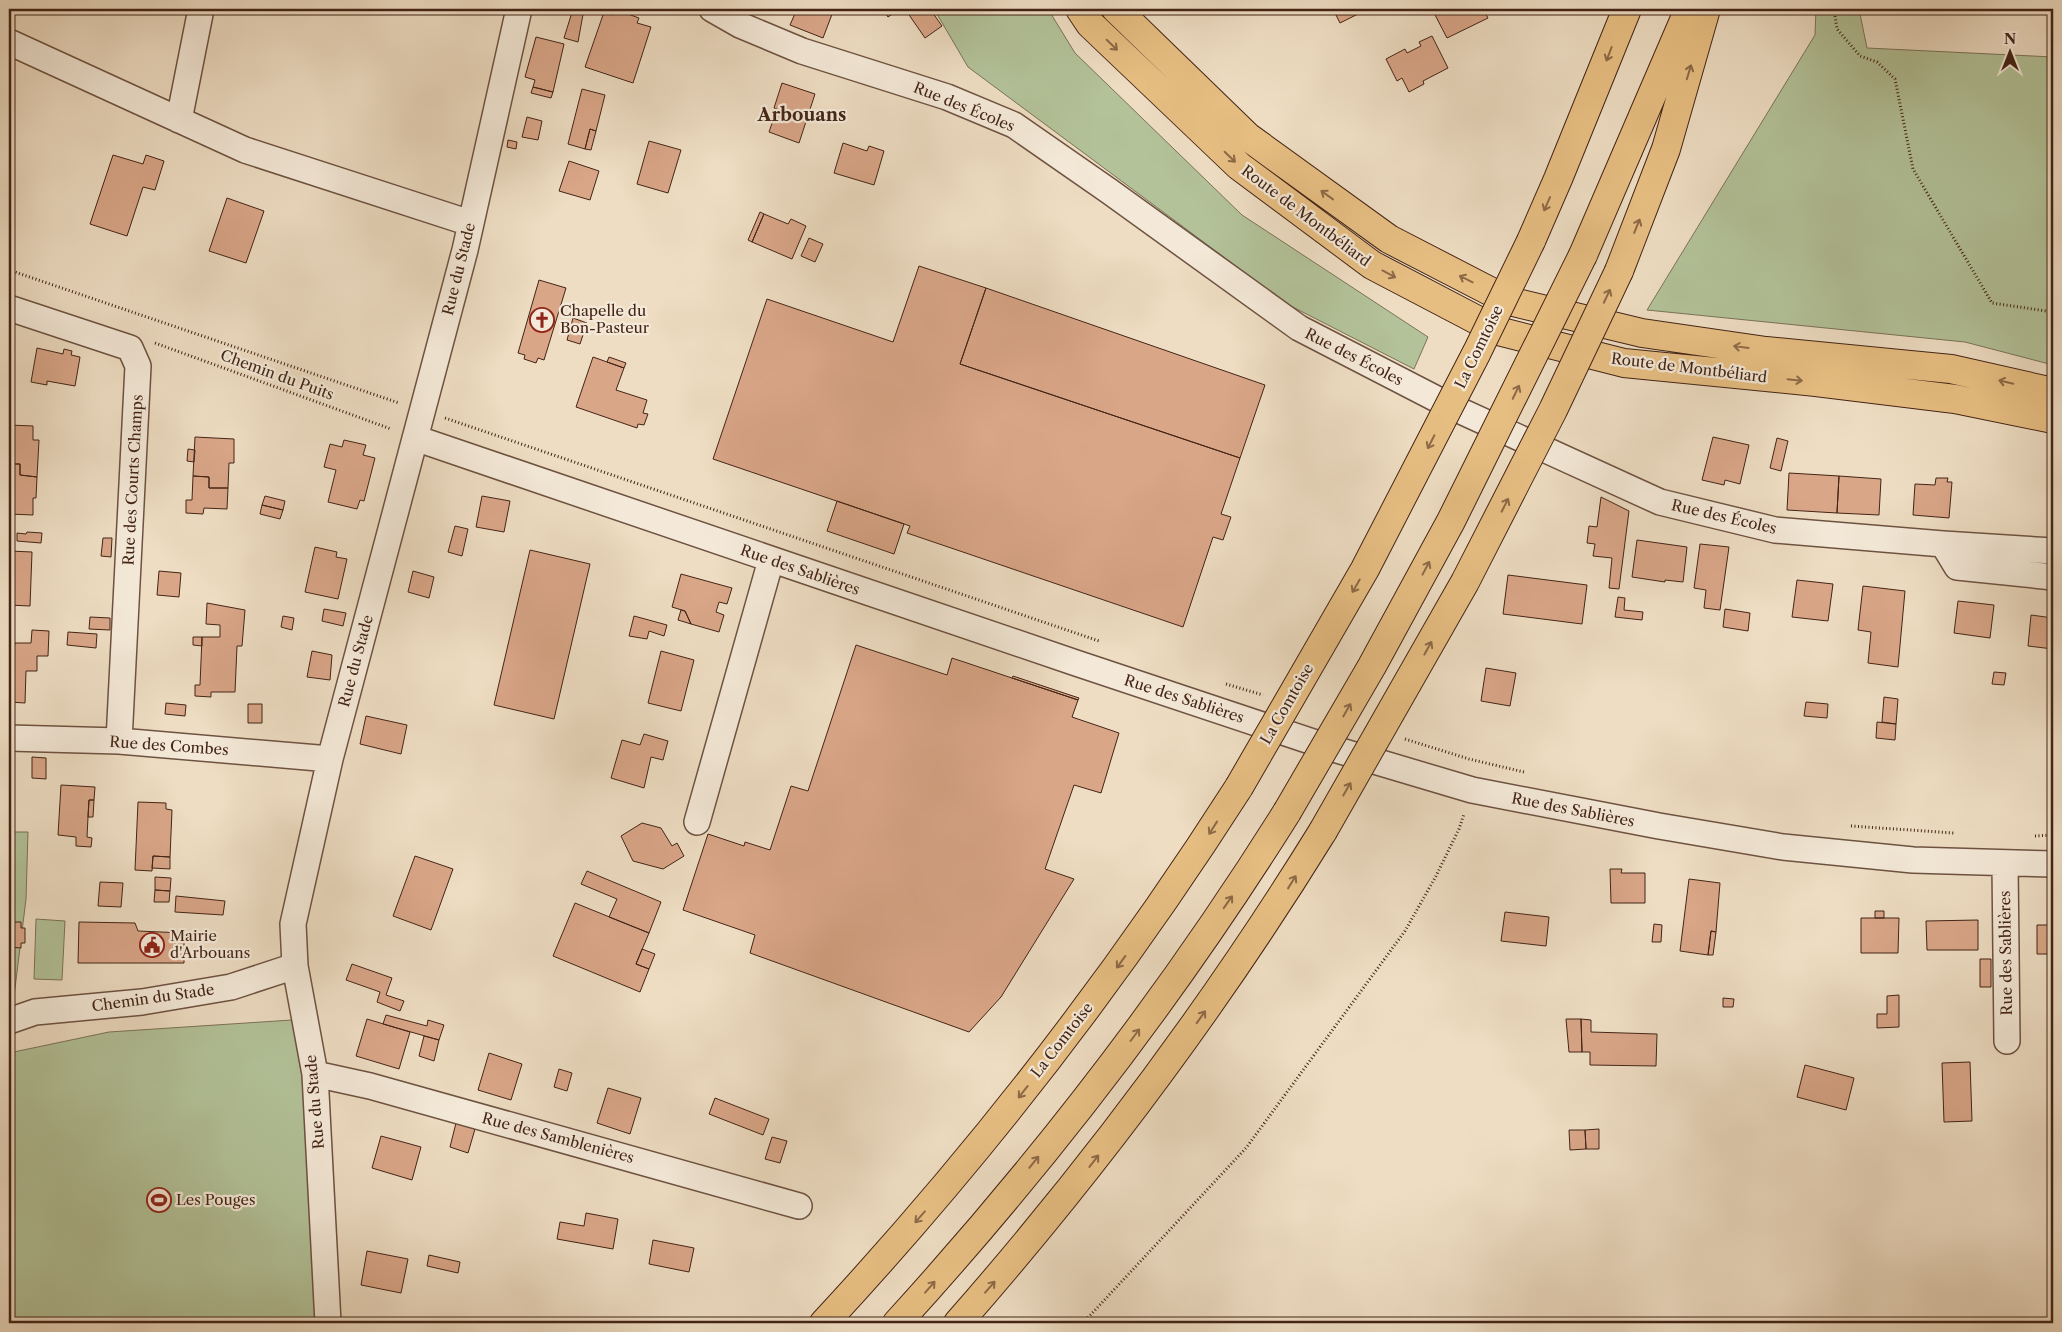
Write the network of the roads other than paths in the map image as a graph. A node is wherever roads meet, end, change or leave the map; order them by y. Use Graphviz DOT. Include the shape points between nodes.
graph roads {
  1 [pos="201,9"];
  2 [pos="518,9"];
  3 [pos="712,9"];
  4 [pos="1080,9"];
  5 [pos="1116,9"];
  6 [pos="1627,9"];
  7 [pos="1689,9"];
  8 [pos="1706,9"];
  9 [pos="9,42"];
  10 [pos="179,120"];
  11 [pos="470,223"];
  12 [pos="9,308"];
  13 [pos="2053,392"];
  14 [pos="2053,419"];
  15 [pos="415,438"];
  16 [pos="1943,544"];
  17 [pos="2053,551"];
  18 [pos="771,560"];
  19 [pos="2053,577"];
  20 [pos="9,738"];
  21 [pos="119,741"];
  22 [pos="330,759"];
  23 [pos="697,822"];
  24 [pos="2005,864"];
  25 [pos="2053,864"];
  26 [pos="295,966"];
  27 [pos="9,1021"];
  28 [pos="2007,1041"];
  29 [pos="315,1074"];
  30 [pos="799,1206"];
  31 [pos="328,1323"];
  32 [pos="824,1323"];
  33 [pos="897,1323"];
  34 [pos="958,1323"];
  1 -- 10 [label="street"];
  2 -- 11 [label="street, Rue du Stade"];
  3 -- 16 [label="street, Rue des Écoles" via="740,25 802,50 947,97 1014,125 1299,328 1452,407 1660,502 1775,530"];
  4 -- 14 [label="main road, Route de Montbéliard, one-way" via="1090,24 1239,166 1372,265 1498,331 1624,363 1955,399"];
  13 -- 5 [label="main road, Route de Montbéliard, one-way" via="1951,369 1766,351 1642,333 1509,301 1389,239 1248,136"];
  6 -- 32 [label="main road, La Comtoise, one-way, bridge" via="1562,170 1477,352 1366,569 1239,787 1155,914 1052,1054 947,1186"];
  33 -- 7 [label="main road, one-way, bridge" via="967,1244 1110,1068 1252,868 1287,812 1451,521 1583,255"];
  34 -- 8 [label="main road, one-way, bridge" via="1056,1209 1149,1089 1247,950 1323,831 1465,582 1553,410 1619,271 1666,149"];
  9 -- 10 [label="street"];
  10 -- 11 [label="street" via="244,150"];
  11 -- 15 [label="street, Rue du Stade"];
  12 -- 21 [label="street, Rue des Courts Champs" via="130,348 138,366"];
  15 -- 18 [label="street, Rue des Sablières"];
  15 -- 22 [label="street, Rue du Stade"];
  16 -- 17 [label="street, Rue des Écoles"];
  16 -- 19 [label="street" via="1957,567"];
  18 -- 23 [label="street"];
  18 -- 24 [label="street, Rue des Sablières" via="1334,749 1472,790 1783,847 1913,860"];
  20 -- 21 [label="street, Rue des Combes"];
  21 -- 22 [label="street, Rue des Combes"];
  22 -- 26 [label="street, Rue du Stade" via="293,924"];
  24 -- 25 [label="street, Rue des Sablières"];
  24 -- 28 [label="street, Rue des Sablières"];
  26 -- 27 [label="street, Chemin du Stade" via="231,987 142,1002 35,1012"];
  26 -- 29 [label="street, Rue du Stade"];
  29 -- 30 [label="street, Rue des Samblenières" via="370,1086"];
  29 -- 31 [label="street, Rue du Stade"];
}
